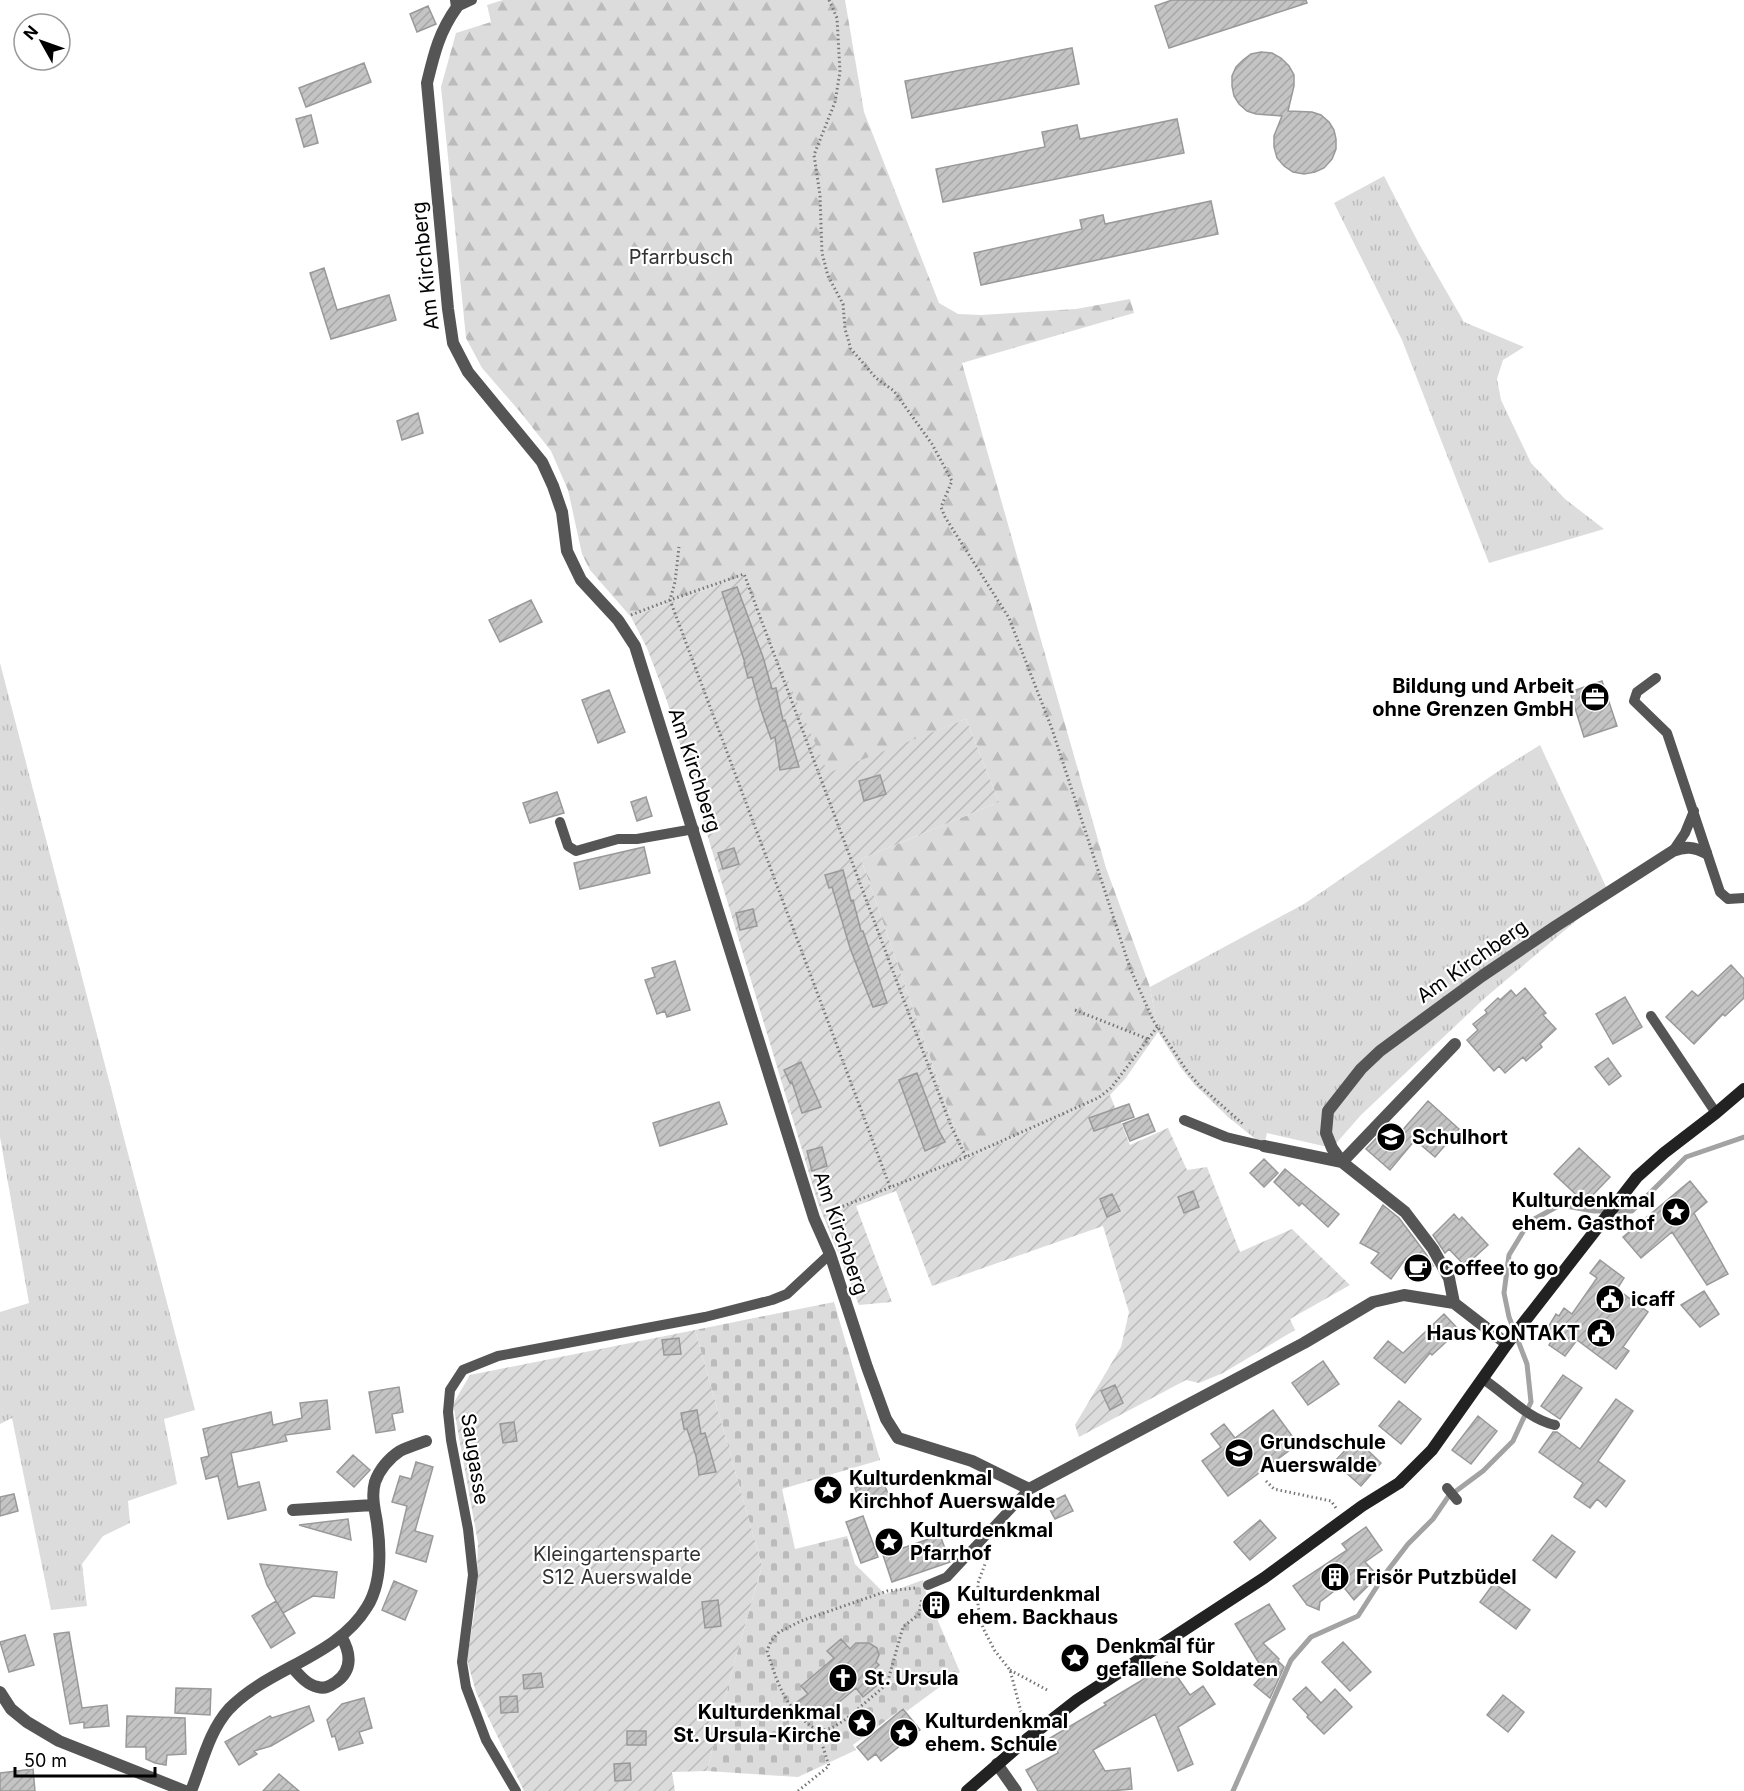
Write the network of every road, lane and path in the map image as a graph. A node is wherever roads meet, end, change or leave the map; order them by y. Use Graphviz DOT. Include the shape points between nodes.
graph roads {
  1 [pos="472,0"];
  2 [pos="829,0"];
  3 [pos="457,4"];
  4 [pos="679,547"];
  5 [pos="670,600"];
  6 [pos="618,620"];
  7 [pos="1656,678"];
  8 [pos="1694,811"];
  9 [pos="560,822"];
  10 [pos="694,829"];
  11 [pos="1673,851"];
  12 [pos="1706,853"];
  13 [pos="1744,898"];
  14 [pos="1075,1010"];
  15 [pos="1651,1016"];
  16 [pos="1158,1026"];
  17 [pos="1148,1039"];
  18 [pos="1455,1044"];
  19 [pos="1744,1089"];
  20 [pos="1716,1113"];
  21 [pos="1184,1120"];
  22 [pos="1246,1127"];
  23 [pos="1264,1146"];
  24 [pos="966,1157"];
  25 [pos="1342,1162"];
  26 [pos="890,1187"];
  27 [pos="814,1218"];
  28 [pos="830,1254"];
  29 [pos="1454,1302"];
  30 [pos="1508,1344"];
  31 [pos="1483,1379"];
  32 [pos="1555,1425"];
  33 [pos="426,1441"];
  34 [pos="1266,1480"];
  35 [pos="1447,1488"];
  36 [pos="1029,1489"];
  37 [pos="1457,1500"];
  38 [pos="374,1505"];
  39 [pos="293,1510"];
  40 [pos="1344,1519"];
  41 [pos="998,1523"];
  42 [pos="923,1587"];
  43 [pos="341,1636"];
  44 [pos="292,1667"];
  45 [pos="1010,1670"];
  46 [pos="1049,1691"];
  47 [pos="1,1695"];
  48 [pos="818,1731"];
  49 [pos="1027,1739"];
  50 [pos="997,1764"];
  51 [pos="185,1791"];
  52 [pos="191,1791"];
  53 [pos="516,1791"];
  54 [pos="798,1791"];
  55 [pos="967,1791"];
  56 [pos="1016,1791"];
  1 -- 3 [label="lane, Am Kirchberg"];
  2 -- 16 [label="path" via="837,18 840,72 835,102 814,155 822,253 828,276 843,304 851,349 876,378 894,391 932,444 952,481 941,507 1009,618 1052,729 1130,968"];
  3 -- 6 [label="street, Am Kirchberg" via="444,25 427,83 453,343 468,372 542,462 562,513 567,551 581,580"];
  4 -- 5 [label="path"];
  5 -- 6 [label="path"];
  5 -- 24 [label="path" via="744,574"];
  5 -- 26 [label="path"];
  6 -- 10 [label="street, Am Kirchberg" via="635,646"];
  7 -- 8 [label="lane" via="1637,692 1634,701 1667,734"];
  8 -- 11 [label="lane"];
  8 -- 12 [label="lane"];
  9 -- 10 [label="lane" via="568,846 576,851 618,838 637,839"];
  10 -- 27 [label="street, Am Kirchberg"];
  11 -- 12 [label="street" via="1684,847"];
  11 -- 25 [label="street, Am Kirchberg" via="1519,951 1373,1057 1328,1111 1326,1133"];
  12 -- 13 [label="lane" via="1720,892 1728,899"];
  14 -- 17 [label="path"];
  15 -- 20 [label="lane"];
  16 -- 17 [label="path"];
  16 -- 22 [label="path" via="1199,1085"];
  17 -- 24 [label="path" via="1111,1088 1098,1098"];
  18 -- 25 [label="street"];
  19 -- 20 [label="main road"];
  20 -- 30 [label="main road" via="1637,1178"];
  21 -- 23 [label="lane" via="1226,1137"];
  23 -- 25 [label="street, Am Kirchberg"];
  24 -- 26 [label="path"];
  25 -- 29 [label="street, Am Kirchberg" via="1405,1212 1449,1278"];
  26 -- 27 [label="path"];
  27 -- 28 [label="street, Am Kirchberg"];
  28 -- 36 [label="street, Am Kirchberg" via="874,1388 898,1438 972,1461"];
  28 -- 53 [label="lane, Saugasse" via="787,1294 768,1301 705,1317 498,1356 463,1370 450,1390 451,1440 474,1575 462,1662 466,1687 486,1740"];
  29 -- 30 [label="street"];
  29 -- 36 [label="street" via="1404,1295 1373,1302 1304,1343"];
  30 -- 31 [label="main road"];
  31 -- 32 [label="lane" via="1527,1412"];
  31 -- 40 [label="main road" via="1432,1450 1399,1483"];
  33 -- 38 [label="street" via="402,1450 388,1461 375,1483"];
  34 -- 40 [label="path" via="1274,1489 1331,1501"];
  35 -- 37 [label="lane"];
  36 -- 41 [label="lane"];
  38 -- 39 [label="street"];
  38 -- 43 [label="street" via="380,1556 377,1584 369,1605"];
  40 -- 49 [label="main road" via="1273,1572 1077,1700"];
  41 -- 42 [label="lane" via="947,1577"];
  41 -- 45 [label="path" via="999,1532 978,1583 978,1606 982,1628"];
  42 -- 48 [label="path" via="919,1614 903,1627 887,1684 839,1724"];
  42 -- 48 [label="path" via="887,1591 801,1621 779,1632 771,1641 767,1651 780,1691 801,1720"];
  43 -- 44 [label="street"];
  43 -- 44 [label="street" via="350,1658 348,1669 327,1688 309,1683"];
  44 -- 52 [label="street" via="229,1710 215,1728"];
  45 -- 46 [label="path"];
  45 -- 49 [label="path"];
  47 -- 51 [label="street" via="27,1722 59,1741"];
  48 -- 54 [label="path" via="829,1766"];
  49 -- 50 [label="main road"];
  50 -- 55 [label="main road"];
  50 -- 56 [label="street"];
}
